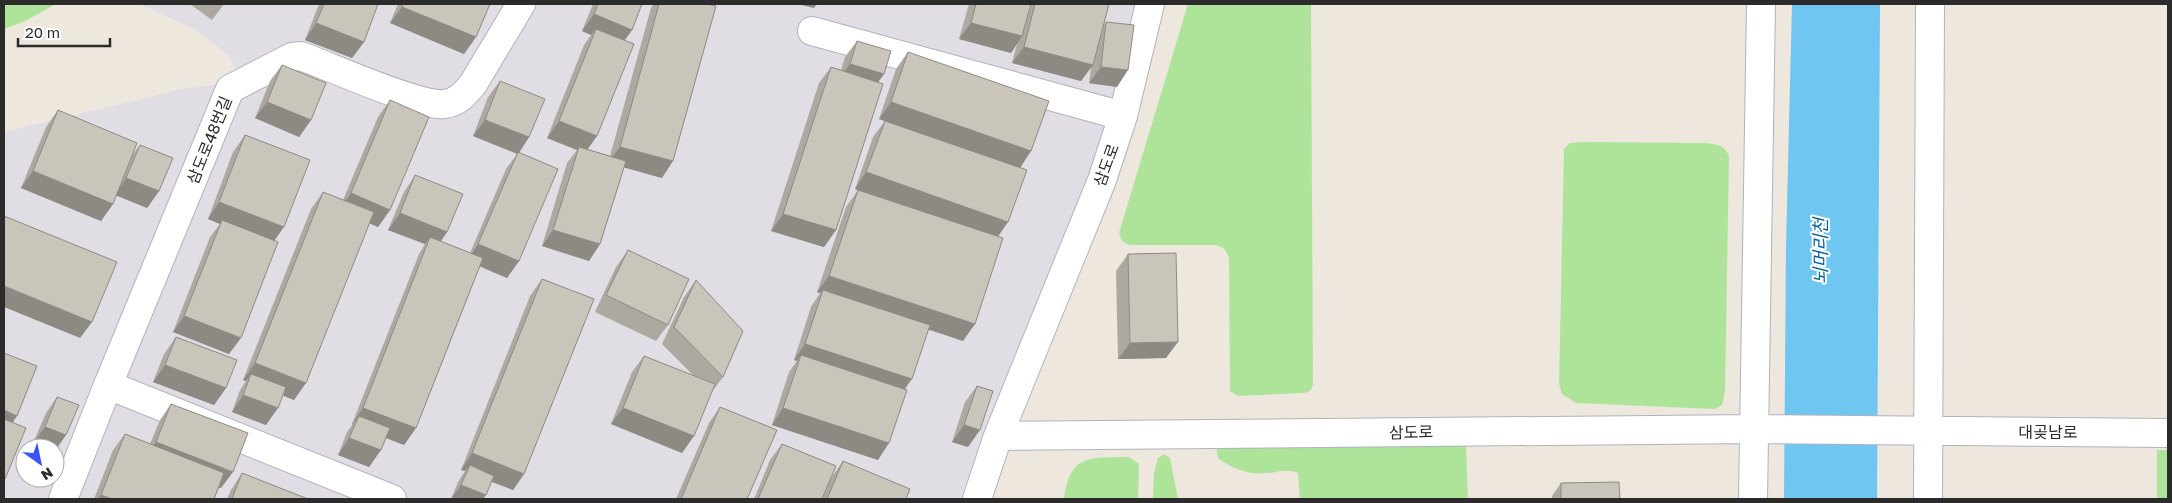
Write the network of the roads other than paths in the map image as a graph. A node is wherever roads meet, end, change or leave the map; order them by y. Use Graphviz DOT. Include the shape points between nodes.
graph roads {
  1 [pos="521,4"];
  2 [pos="1150,4"];
  3 [pos="1762,4"];
  4 [pos="1930,4"];
  5 [pos="812,31"];
  6 [pos="1123,116"];
  7 [pos="108,385"];
  8 [pos="1754,429"];
  9 [pos="1928,432"];
  10 [pos="2168,433"];
  11 [pos="998,436"];
  12 [pos="63,499"];
  13 [pos="392,499"];
  14 [pos="977,499"];
  15 [pos="1753,499"];
  16 [pos="1928,499"];
  1 -- 7 [label="street, 삼도로48번길" via="473,84 455,101 422,102 301,56 292,57 230,89"];
  2 -- 6 [label="street, 삼도로"];
  3 -- 8 [label="street"];
  4 -- 9 [label="street"];
  5 -- 6 [label="street"];
  6 -- 11 [label="street, 삼도로" via="1102,180"];
  7 -- 12 [label="street, 삼도로48번길"];
  7 -- 13 [label="street"];
  8 -- 9 [label="street, 삼도로"];
  8 -- 11 [label="street, 삼도로"];
  8 -- 15 [label="street"];
  9 -- 10 [label="street, 대곶남로"];
  9 -- 16 [label="street"];
  11 -- 14 [label="street, 삼도로"];
}
